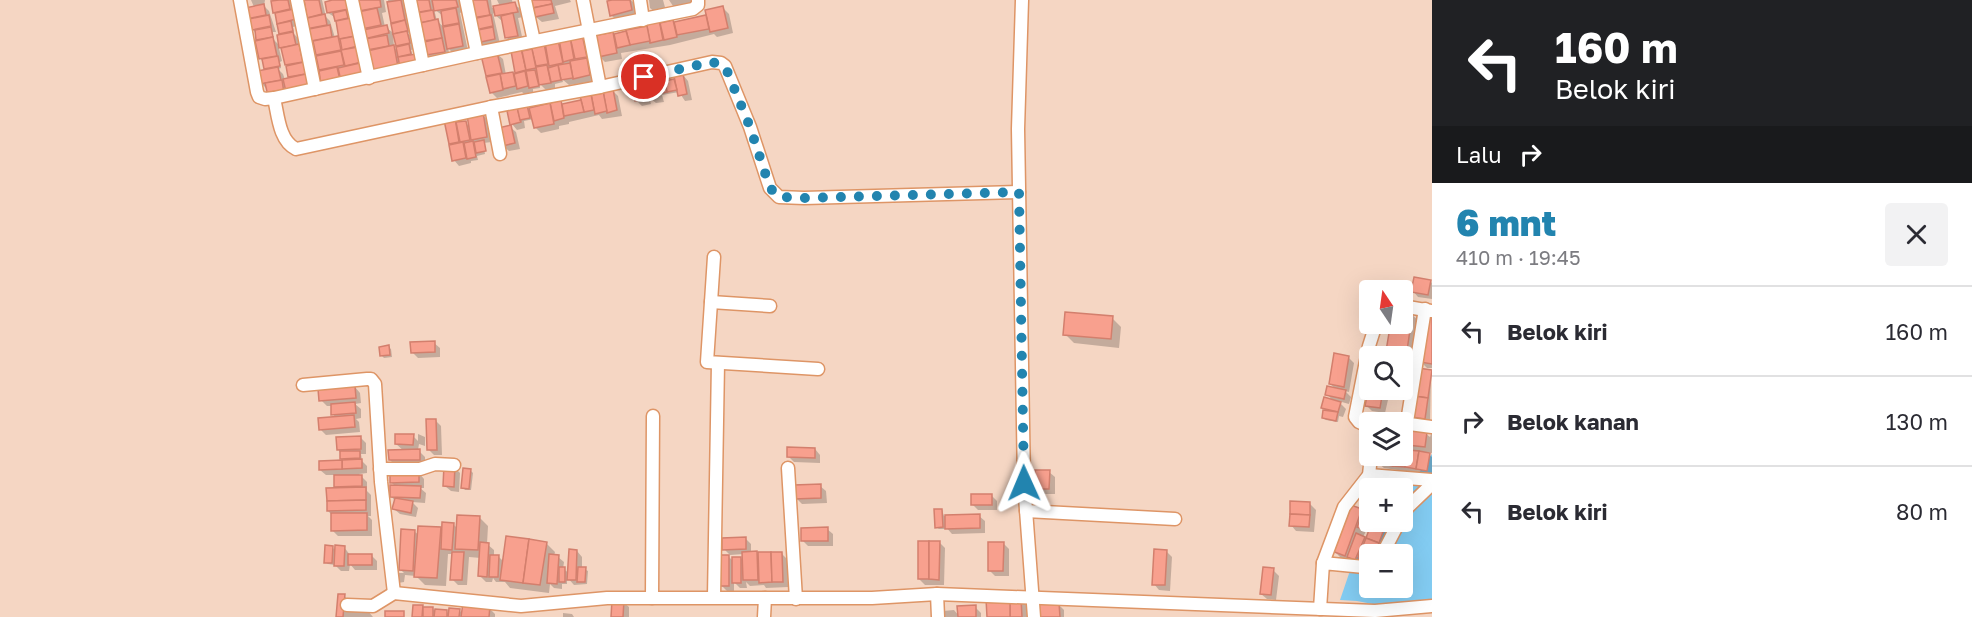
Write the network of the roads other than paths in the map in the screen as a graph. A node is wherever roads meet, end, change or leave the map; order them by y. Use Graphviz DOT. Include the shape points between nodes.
graph roads {
  1 [pos="240,0"];
  2 [pos="297,0"];
  3 [pos="352,0"];
  4 [pos="410,0"];
  5 [pos="466,0"];
  6 [pos="525,0"];
  7 [pos="583,0"];
  8 [pos="640,0"];
  9 [pos="698,0"];
  10 [pos="1022,0"];
  11 [pos="644,20"];
  12 [pos="590,31"];
  13 [pos="534,41"];
  14 [pos="477,53"];
  15 [pos="423,65"];
  16 [pos="369,78"];
  17 [pos="600,87"];
  18 [pos="315,89"];
  19 [pos="274,98"];
  20 [pos="491,107"];
  21 [pos="500,154"];
  22 [pos="1019,192"];
  23 [pos="714,257"];
  24 [pos="711,302"];
  25 [pos="770,306"];
  26 [pos="1413,308"];
  27 [pos="1428,310"];
  28 [pos="1373,334"];
  29 [pos="718,363"];
  30 [pos="818,369"];
  31 [pos="303,385"];
  32 [pos="1406,412"];
  33 [pos="653,416"];
  34 [pos="1359,422"];
  35 [pos="1413,424"];
  36 [pos="1432,427"];
  37 [pos="454,465"];
  38 [pos="1370,466"];
  39 [pos="788,468"];
  40 [pos="381,469"];
  41 [pos="1369,475"];
  42 [pos="1432,482"];
  43 [pos="1413,502"];
  44 [pos="1026,511"];
  45 [pos="1175,519"];
  46 [pos="1323,563"];
  47 [pos="1359,567"];
  48 [pos="394,593"];
  49 [pos="937,594"];
  50 [pos="714,597"];
  51 [pos="1032,597"];
  52 [pos="652,598"];
  53 [pos="765,598"];
  54 [pos="796,599"];
  55 [pos="347,605"];
  56 [pos="1432,606"];
  57 [pos="1320,609"];
  58 [pos="520,611"];
  59 [pos="1275,612"];
  60 [pos="1375,614"];
  61 [pos="764,617"];
  62 [pos="938,617"];
  63 [pos="1034,617"];
  1 -- 19 [label="street" via="257,92 265,99"];
  2 -- 18 [label="street"];
  3 -- 16 [label="street"];
  4 -- 15 [label="street"];
  5 -- 14 [label="street"];
  6 -- 13 [label="street"];
  7 -- 12 [label="street"];
  8 -- 11 [label="street"];
  9 -- 11 [label="street" via="693,9"];
  10 -- 22 [label="street"];
  11 -- 12 [label="street"];
  12 -- 13 [label="street"];
  12 -- 17 [label="street"];
  13 -- 14 [label="street"];
  14 -- 15 [label="street"];
  15 -- 16 [label="street"];
  16 -- 18 [label="street"];
  17 -- 20 [label="street"];
  17 -- 22 [label="street" via="721,63 750,127 770,188 779,197"];
  18 -- 19 [label="street"];
  19 -- 20 [label="street" via="285,139 296,149"];
  20 -- 21 [label="street"];
  22 -- 44 [label="street"];
  23 -- 24 [label="street"];
  24 -- 25 [label="street"];
  24 -- 29 [label="street" via="707,362"];
  26 -- 27 [label="street"];
  27 -- 32 [label="street"];
  28 -- 34 [label="street" via="1355,417"];
  29 -- 30 [label="street"];
  29 -- 50 [label="street"];
  31 -- 40 [label="street" via="371,379 375,384"];
  33 -- 52 [label="street"];
  35 -- 36 [label="street"];
  37 -- 40 [label="street"];
  38 -- 41 [label="street"];
  39 -- 54 [label="street"];
  40 -- 48 [label="street"];
  41 -- 42 [label="street"];
  41 -- 46 [label="street" via="1344,507"];
  42 -- 43 [label="street"];
  44 -- 45 [label="street"];
  44 -- 51 [label="street"];
  46 -- 47 [label="street"];
  46 -- 57 [label="street"];
  48 -- 55 [label="street" via="373,606"];
  48 -- 58 [label="street"];
  49 -- 51 [label="street"];
  49 -- 54 [label="street"];
  49 -- 62 [label="street"];
  50 -- 52 [label="street"];
  50 -- 53 [label="street"];
  51 -- 59 [label="street"];
  51 -- 63 [label="street"];
  52 -- 58 [label="street" via="607,598"];
  53 -- 54 [label="street"];
  53 -- 61 [label="street"];
  56 -- 60 [label="street"];
  57 -- 59 [label="street"];
  57 -- 60 [label="street"];
}
